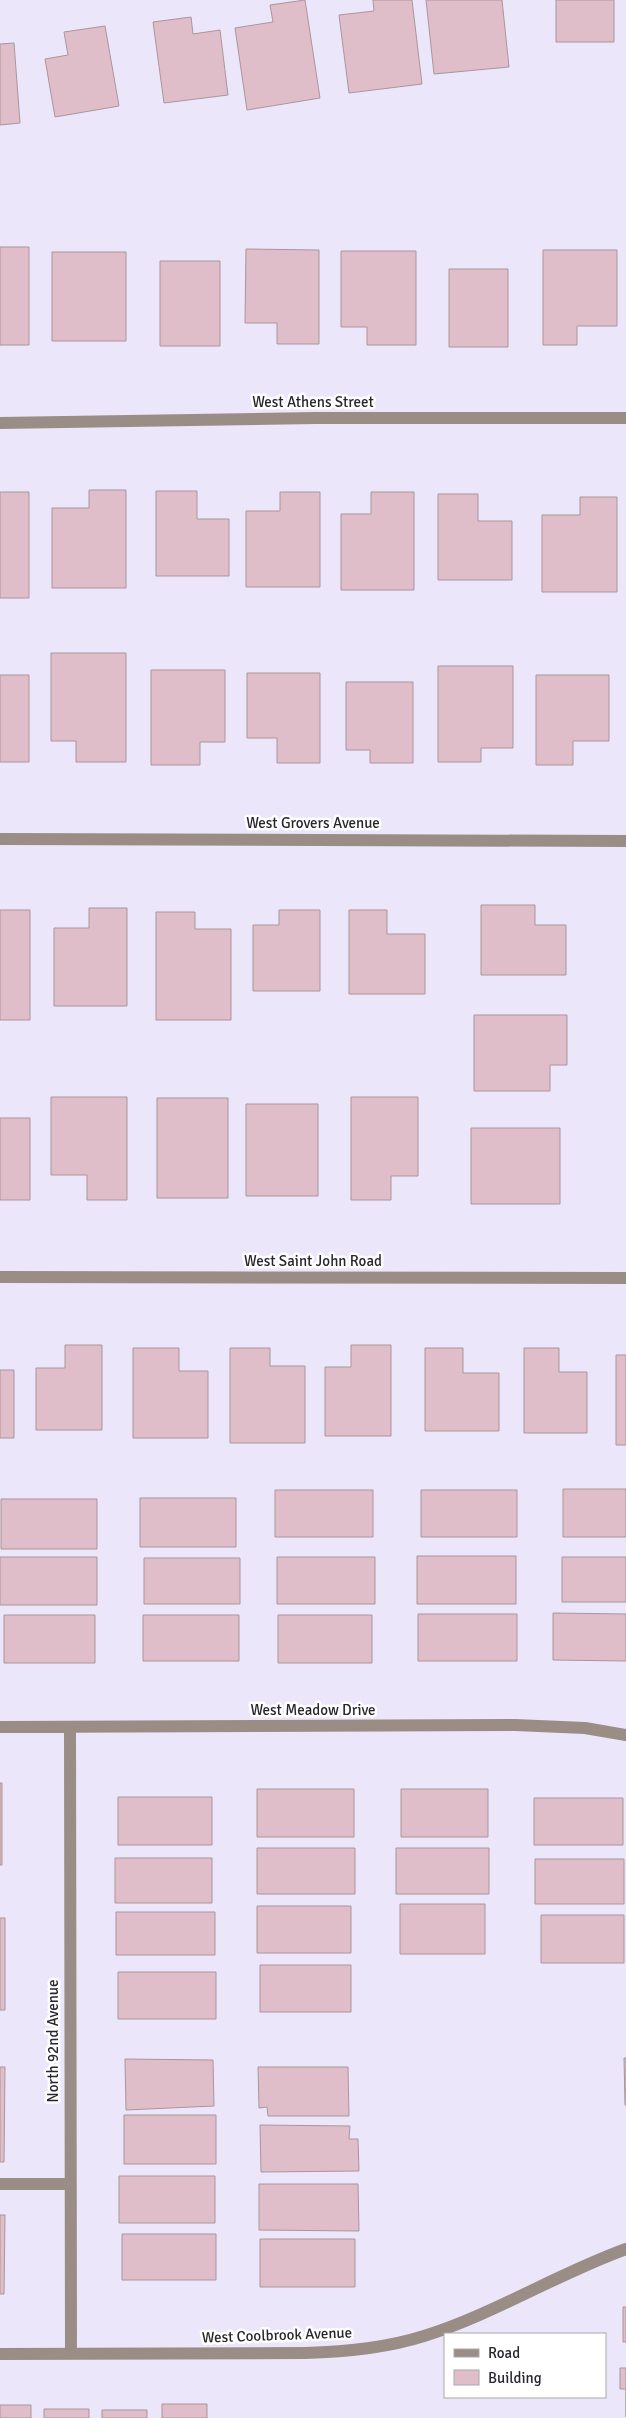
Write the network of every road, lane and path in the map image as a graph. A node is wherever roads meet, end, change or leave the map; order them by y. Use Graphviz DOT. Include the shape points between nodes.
graph roads {
  1 [pos="626,418"];
  2 [pos="0,423"];
  3 [pos="0,838"];
  4 [pos="626,841"];
  5 [pos="0,1277"];
  6 [pos="626,1278"];
  7 [pos="0,1727"];
  8 [pos="70,1727"];
  9 [pos="626,1735"];
  10 [pos="0,2184"];
  11 [pos="70,2184"];
  12 [pos="626,2249"];
  13 [pos="0,2354"];
  14 [pos="71,2354"];
  1 -- 2 [label="street, West Athens Street"];
  3 -- 4 [label="street, West Grovers Avenue"];
  5 -- 6 [label="street, West Saint John Road"];
  7 -- 8 [label="street, West Meadow Drive"];
  8 -- 9 [label="street, West Meadow Drive" via="524,1725 585,1728"];
  8 -- 11 [label="street, North 92nd Avenue"];
  10 -- 11 [label="street"];
  11 -- 14 [label="street, North 92nd Avenue"];
  12 -- 14 [label="street, West Coolbrook Avenue" via="587,2263 466,2321 386,2346 305,2353"];
  13 -- 14 [label="street, West Coolbrook Avenue"];
}
